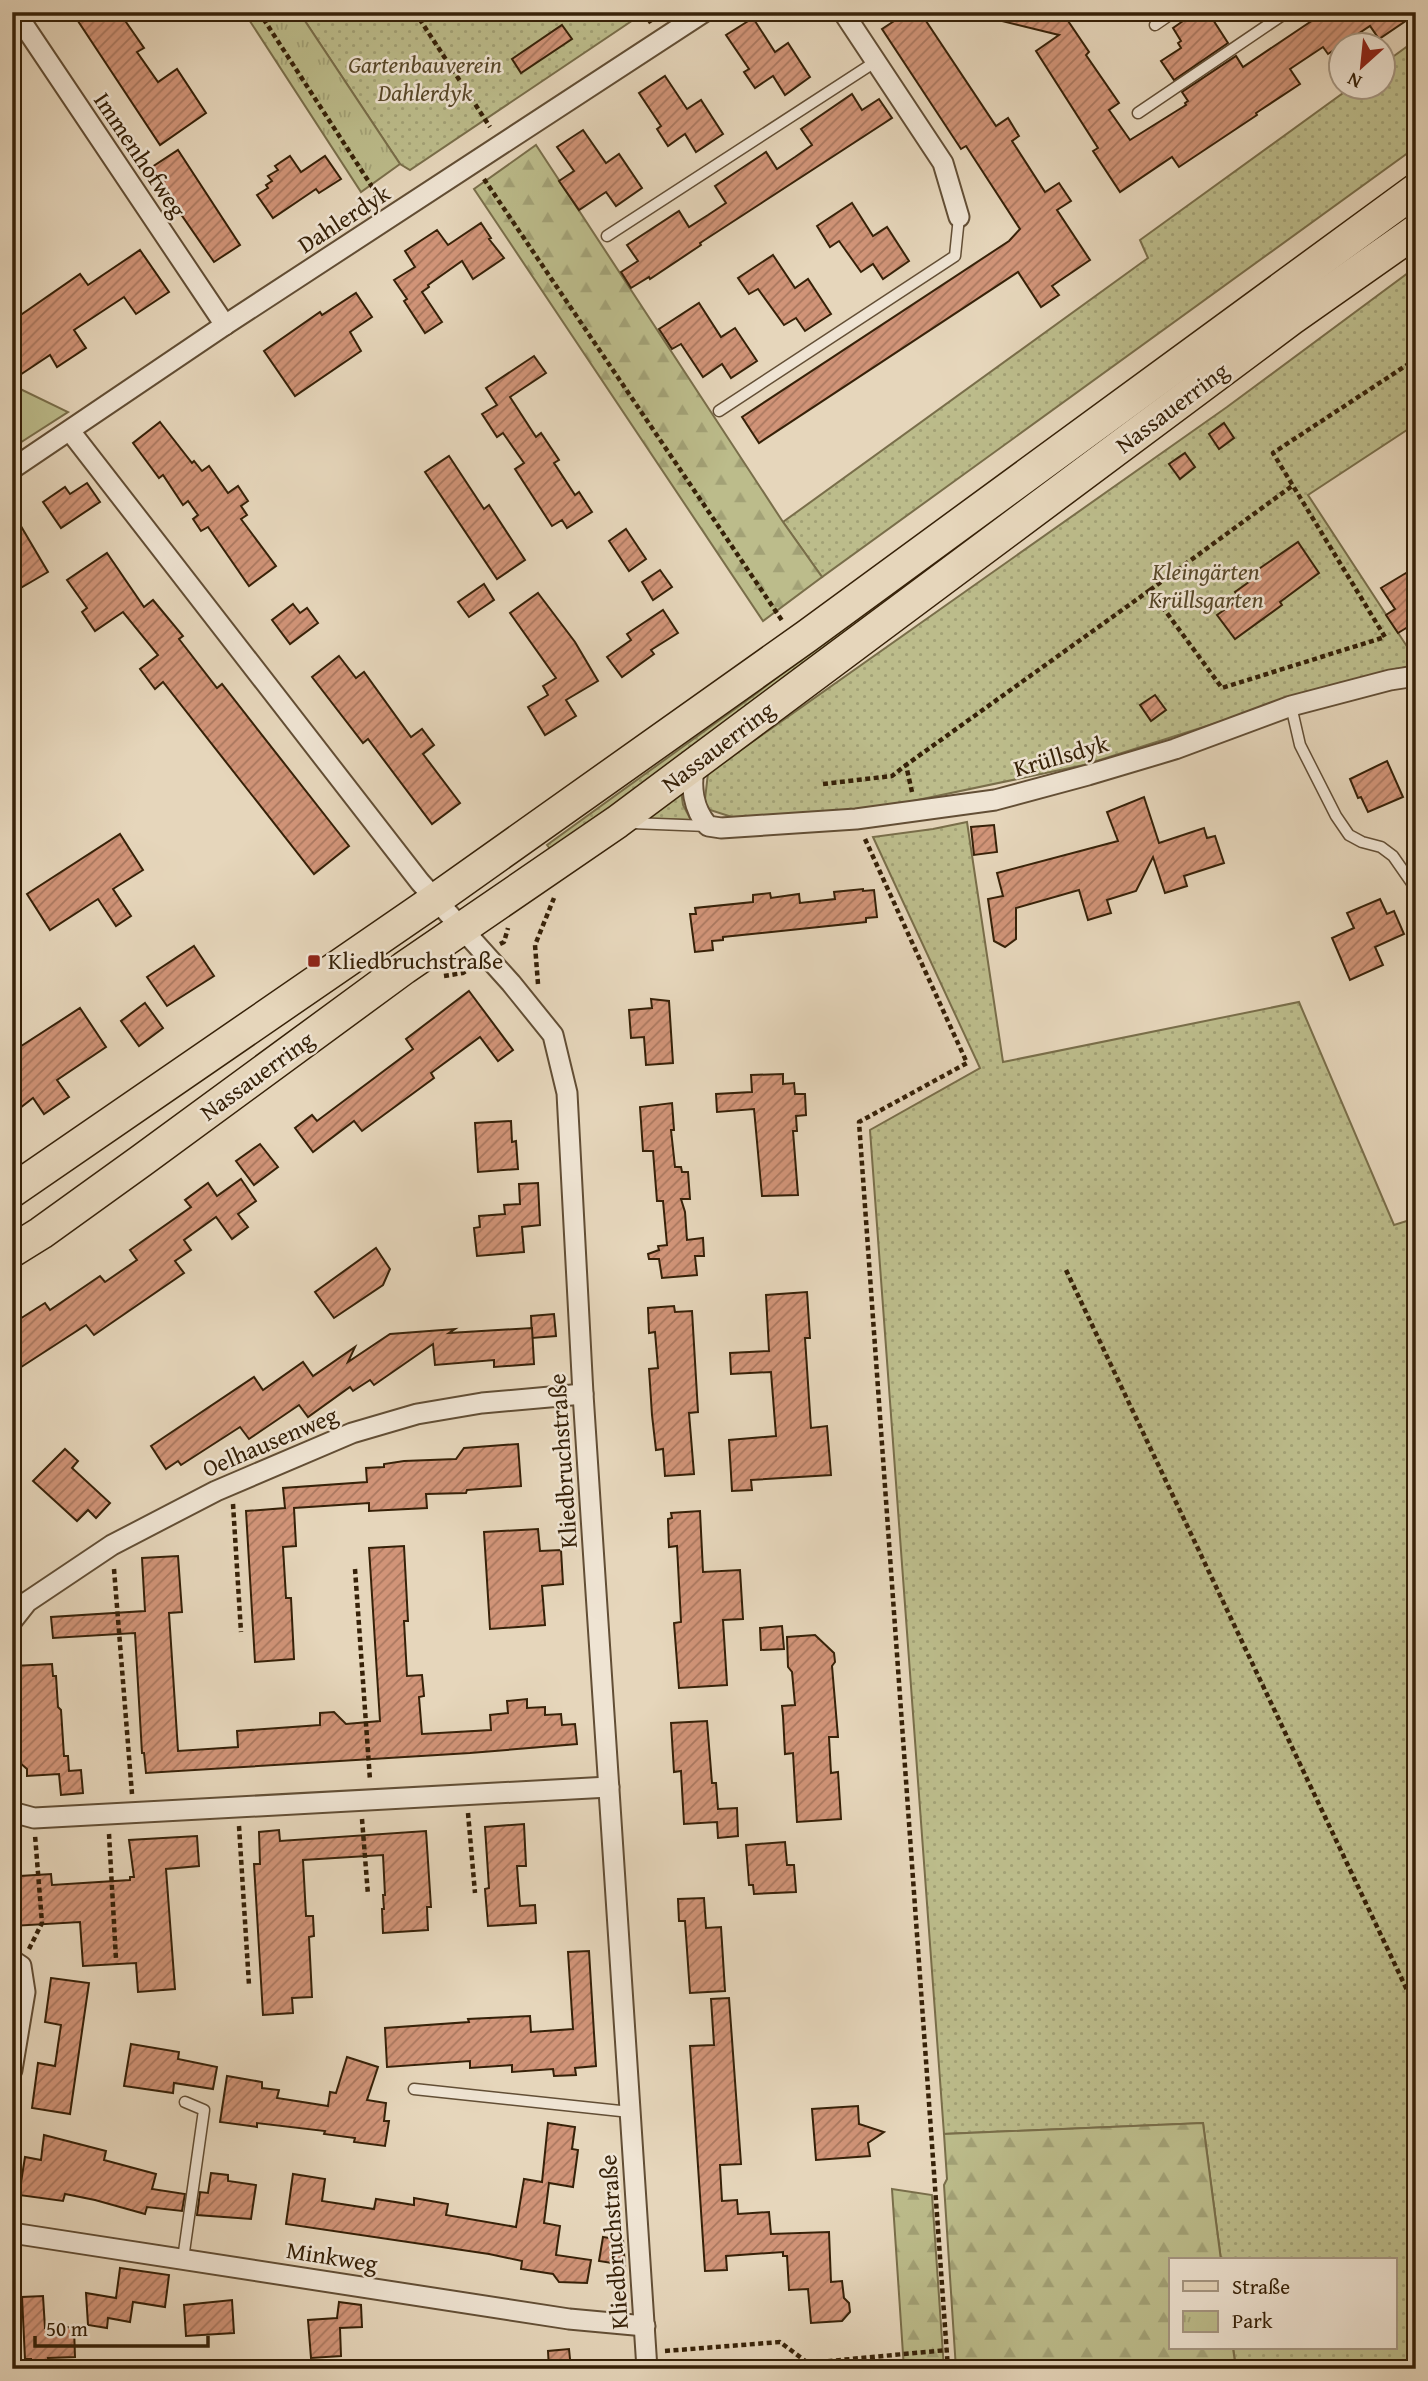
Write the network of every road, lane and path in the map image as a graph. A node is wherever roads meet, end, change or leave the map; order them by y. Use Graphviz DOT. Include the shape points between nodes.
graph roads {
  1 [pos="15,12"];
  2 [pos="259,12"];
  3 [pos="415,12"];
  4 [pos="704,12"];
  5 [pos="842,12"];
  6 [pos="1174,12"];
  7 [pos="1287,12"];
  8 [pos="1155,25"];
  9 [pos="875,62"];
  10 [pos="1138,113"];
  11 [pos="502,145"];
  12 [pos="474,164"];
  13 [pos="1416,190"];
  14 [pos="960,217"];
  15 [pos="392,218"];
  16 [pos="1416,231"];
  17 [pos="607,236"];
  18 [pos="225,325"];
  19 [pos="1416,359"];
  20 [pos="719,411"];
  21 [pos="70,431"];
  22 [pos="12,469"];
  23 [pos="1292,486"];
  24 [pos="1150,590"];
  25 [pos="783,623"];
  26 [pos="1416,676"];
  27 [pos="1291,706"];
  28 [pos="695,764"];
  29 [pos="906,765"];
  30 [pos="823,784"];
  31 [pos="913,811"];
  32 [pos="856,819"];
  33 [pos="617,822"];
  34 [pos="708,826"];
  35 [pos="1416,889"];
  36 [pos="546,899"];
  37 [pos="435,900"];
  38 [pos="509,925"];
  39 [pos="463,928"];
  40 [pos="486,954"];
  41 [pos="438,979"];
  42 [pos="538,984"];
  43 [pos="12,1191"];
  44 [pos="12,1251"];
  45 [pos="1066,1270"];
  46 [pos="583,1394"];
  47 [pos="231,1484"];
  48 [pos="112,1545"];
  49 [pos="355,1569"];
  50 [pos="12,1621"];
  51 [pos="241,1632"];
  52 [pos="609,1787"];
  53 [pos="467,1793"];
  54 [pos="366,1799"];
  55 [pos="237,1806"];
  56 [pos="12,1812"];
  57 [pos="134,1812"];
  58 [pos="108,1814"];
  59 [pos="34,1818"];
  60 [pos="475,1893"];
  61 [pos="368,1895"];
  62 [pos="116,1959"];
  63 [pos="17,1963"];
  64 [pos="249,1986"];
  65 [pos="1416,2009"];
  66 [pos="12,2070"];
  67 [pos="414,2089"];
  68 [pos="185,2102"];
  69 [pos="631,2112"];
  70 [pos="12,2233"];
  71 [pos="183,2259"];
  72 [pos="645,2326"];
  73 [pos="947,2350"];
  74 [pos="646,2361"];
  75 [pos="948,2369"];
  1 -- 18 [label="street, Immenhofweg"];
  2 -- 15 [label="path"];
  3 -- 11 [label="path"];
  4 -- 11 [label="street, Dahlerdyk"];
  5 -- 9 [label="street"];
  6 -- 8 [label="lane"];
  7 -- 10 [label="lane"];
  9 -- 14 [label="street" via="943,163"];
  9 -- 17 [label="lane"];
  11 -- 12 [label="street, Dahlerdyk"];
  12 -- 15 [label="street, Dahlerdyk"];
  12 -- 25 [label="path"];
  13 -- 37 [label="main road, Nassauerring" via="807,636"];
  14 -- 20 [label="lane" via="955,256"];
  15 -- 18 [label="street, Dahlerdyk"];
  16 -- 28 [label="main road, Nassauerring" via="1291,319"];
  18 -- 21 [label="street, Dahlerdyk"];
  19 -- 23 [label="path" via="1273,453"];
  21 -- 22 [label="street, Dahlerdyk"];
  21 -- 37 [label="street, Kliedbruchstraße"];
  23 -- 24 [label="path"];
  23 -- 24 [label="path" via="1385,637 1222,688"];
  24 -- 29 [label="path"];
  26 -- 27 [label="street, Krüllsdyk"];
  27 -- 31 [label="street, Krüllsdyk" via="1088,775 995,800"];
  27 -- 35 [label="lane" via="1300,745 1336,816 1349,835 1381,846 1393,856"];
  28 -- 33 [label="main road, Nassauerring"];
  28 -- 34 [label="street" via="697,814"];
  29 -- 30 [label="path" via="892,776"];
  29 -- 31 [label="path"];
  31 -- 32 [label="street, Krüllsdyk"];
  32 -- 34 [label="street, Krüllsdyk"];
  32 -- 73 [label="path" via="967,1063 859,1122"];
  33 -- 34 [label="lane, Krüllsdyk"];
  33 -- 39 [label="main road, Nassauerring"];
  36 -- 42 [label="path" via="557,891 535,945"];
  37 -- 39 [label="street, Kliedbruchstraße"];
  37 -- 43 [label="main road, Nassauerring"];
  38 -- 40 [label="path" via="504,942"];
  39 -- 40 [label="street, Kliedbruchstraße"];
  39 -- 44 [label="main road, Nassauerring"];
  40 -- 41 [label="path" via="464,973"];
  40 -- 46 [label="street, Kliedbruchstraße" via="553,1035 567,1093"];
  45 -- 65 [label="path"];
  46 -- 47 [label="street, Oelhausenweg" via="417,1414 352,1433"];
  46 -- 52 [label="street, Kliedbruchstraße"];
  47 -- 48 [label="street, Oelhausenweg"];
  47 -- 51 [label="path"];
  48 -- 50 [label="street, Oelhausenweg" via="27,1602"];
  48 -- 57 [label="path"];
  49 -- 54 [label="path"];
  52 -- 53 [label="street"];
  52 -- 69 [label="street, Kliedbruchstraße"];
  53 -- 54 [label="street"];
  53 -- 60 [label="path"];
  54 -- 55 [label="street"];
  54 -- 61 [label="path"];
  55 -- 57 [label="street"];
  55 -- 64 [label="path"];
  56 -- 59 [label="street"];
  57 -- 58 [label="street"];
  58 -- 59 [label="street"];
  58 -- 62 [label="path"];
  59 -- 63 [label="path" via="42,1923"];
  63 -- 66 [label="street" via="25,1992"];
  67 -- 69 [label="lane"];
  68 -- 71 [label="lane" via="204,2109"];
  69 -- 72 [label="street, Kliedbruchstraße"];
  70 -- 71 [label="street, Minkweg"];
  71 -- 72 [label="street, Minkweg" via="569,2319"];
  72 -- 74 [label="street, Kliedbruchstraße"];
  73 -- 74 [label="path" via="808,2364 780,2342"];
  73 -- 75 [label="path"];
}
